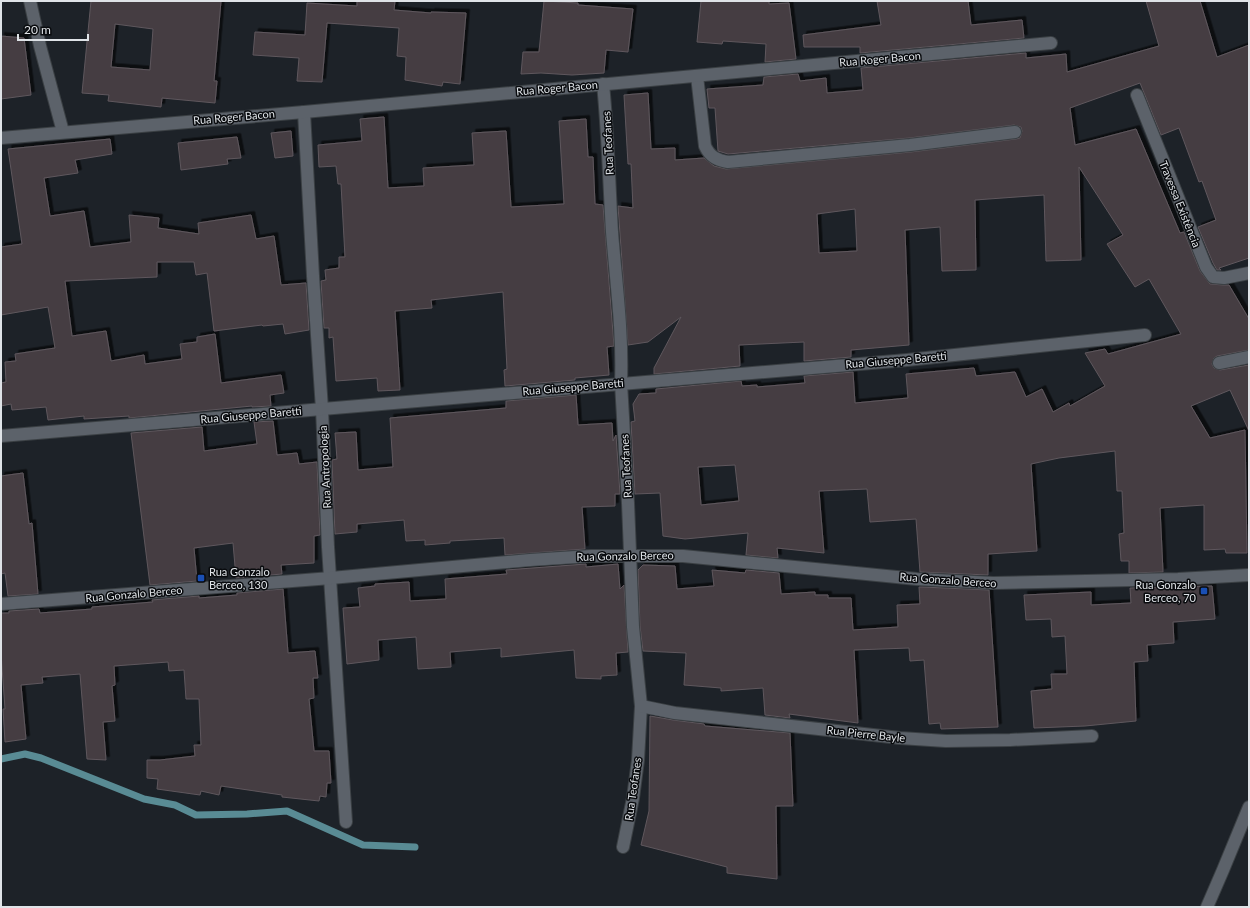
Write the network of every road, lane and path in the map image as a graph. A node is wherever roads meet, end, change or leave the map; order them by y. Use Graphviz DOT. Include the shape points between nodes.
graph roads {
  1 [pos="30,1"];
  2 [pos="1051,43"];
  3 [pos="697,76"];
  4 [pos="603,84"];
  5 [pos="1137,95"];
  6 [pos="304,112"];
  7 [pos="63,132"];
  8 [pos="1015,132"];
  9 [pos="1,138"];
  10 [pos="1249,273"];
  11 [pos="1145,335"];
  12 [pos="1249,357"];
  13 [pos="1219,364"];
  14 [pos="621,383"];
  15 [pos="322,409"];
  16 [pos="1,436"];
  17 [pos="631,555"];
  18 [pos="1249,575"];
  19 [pos="330,578"];
  20 [pos="1,604"];
  21 [pos="641,706"];
  22 [pos="1092,736"];
  23 [pos="1249,807"];
  24 [pos="346,822"];
  25 [pos="624,847"];
  26 [pos="1207,907"];
  1 -- 7 [label="street"];
  2 -- 3 [label="street, Rua Roger Bacon"];
  3 -- 4 [label="street, Rua Roger Bacon"];
  3 -- 8 [label="street" via="705,146 708,153 717,160 728,162 910,145"];
  4 -- 6 [label="street, Rua Roger Bacon"];
  4 -- 14 [label="street, Rua Teofanes" via="620,327"];
  5 -- 10 [label="street, Travessa Existência" via="1206,267 1213,276 1224,278"];
  6 -- 7 [label="street, Rua Roger Bacon"];
  6 -- 15 [label="street, Rua Antropologia"];
  7 -- 9 [label="street, Rua Roger Bacon"];
  11 -- 14 [label="street, Rua Giuseppe Baretti" via="907,360"];
  12 -- 13 [label="street"];
  14 -- 15 [label="street, Rua Giuseppe Baretti"];
  14 -- 17 [label="street, Rua Teofanes"];
  15 -- 16 [label="street, Rua Giuseppe Baretti"];
  15 -- 19 [label="street, Rua Antropologia"];
  17 -- 18 [label="street, Rua Gonzalo Berceo" via="683,556 993,583"];
  17 -- 19 [label="street, Rua Gonzalo Berceo" via="530,560"];
  17 -- 21 [label="street, Rua Teofanes"];
  19 -- 20 [label="street, Rua Gonzalo Berceo"];
  19 -- 24 [label="street, Rua Antropologia"];
  21 -- 22 [label="street, Rua Pierre Bayle" via="674,713 900,738 946,741"];
  21 -- 25 [label="street, Rua Teofanes" via="638,760"];
  23 -- 26 [label="street"];
}
